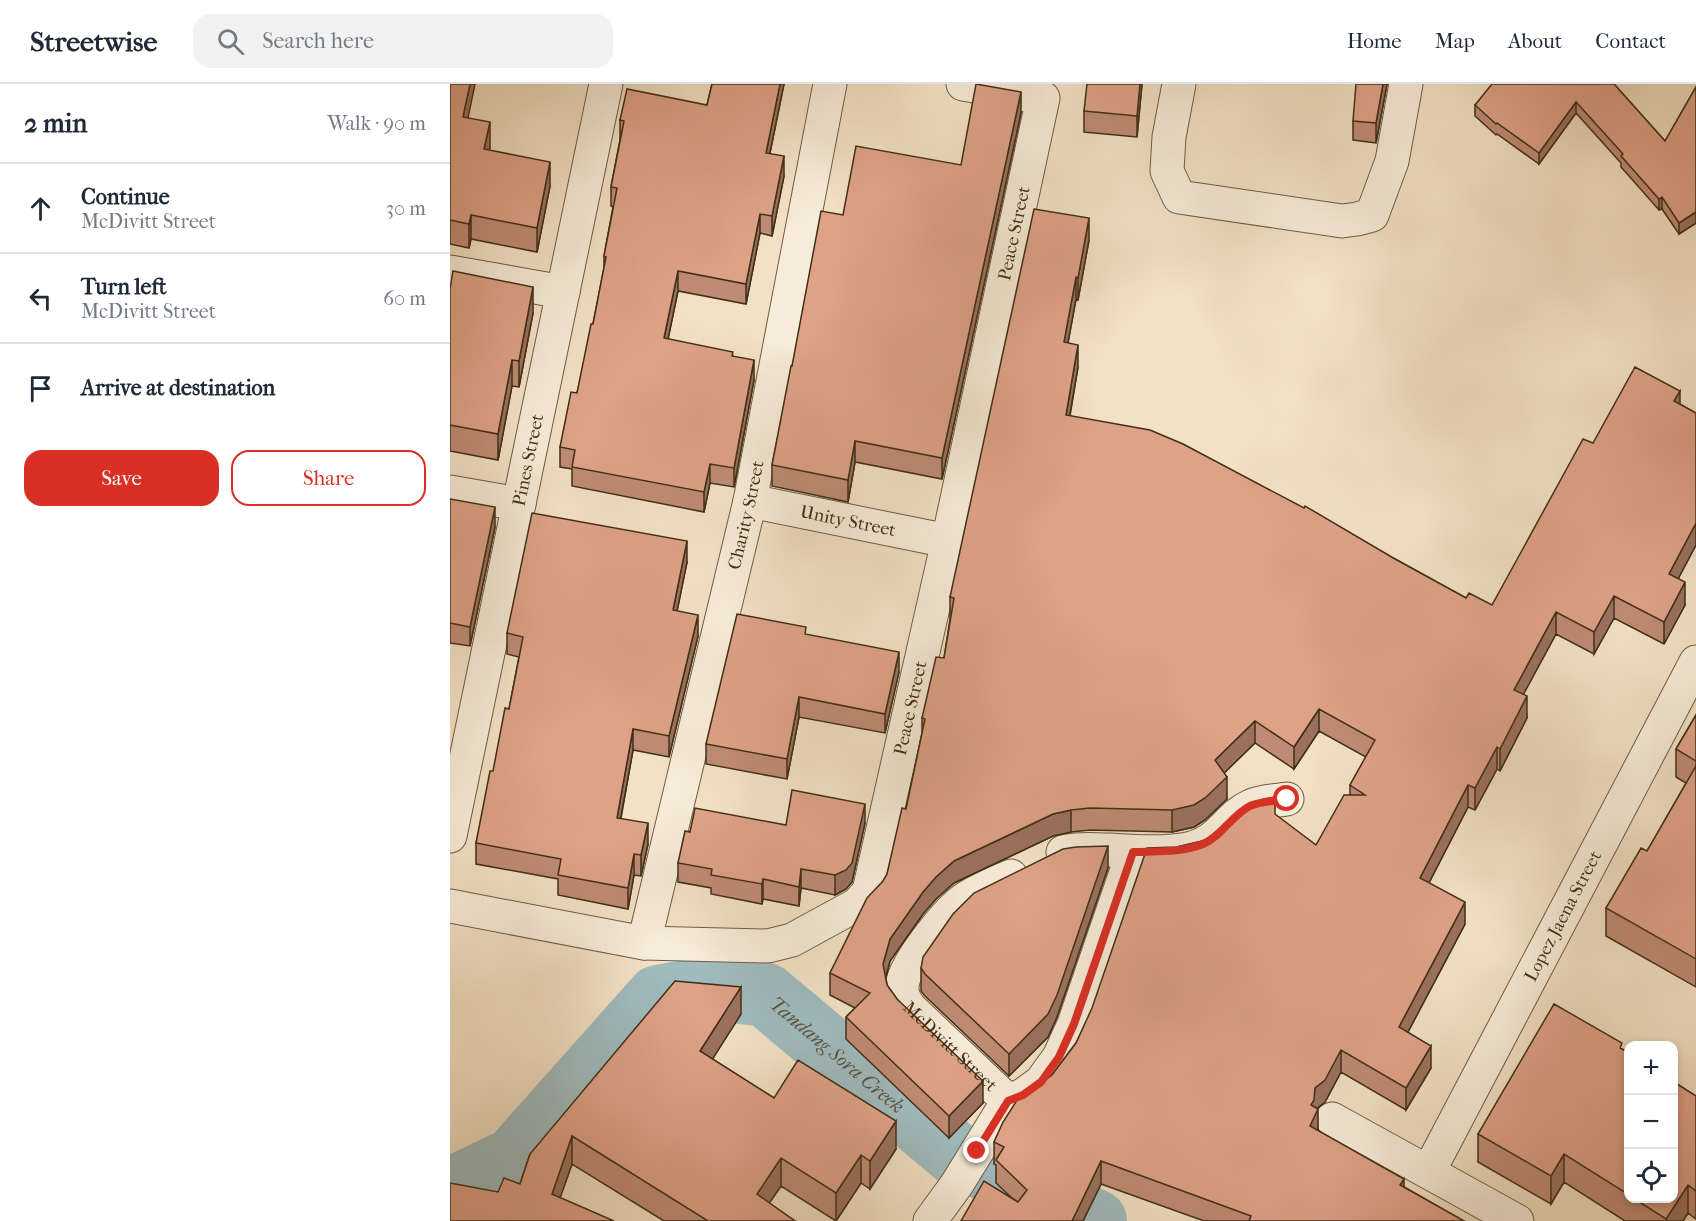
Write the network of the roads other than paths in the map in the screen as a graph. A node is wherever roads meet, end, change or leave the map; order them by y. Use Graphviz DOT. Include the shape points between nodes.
graph roads {
  1 [pos="606,84"];
  2 [pos="830,84"];
  3 [pos="963,84"];
  4 [pos="1179,84"];
  5 [pos="1406,84"];
  6 [pos="450,272"];
  7 [pos="563,292"];
  8 [pos="450,492"];
  9 [pos="750,501"];
  10 [pos="519,504"];
  11 [pos="948,541"];
  12 [pos="1696,662"];
  13 [pos="1287,799"];
  14 [pos="450,836"];
  15 [pos="1133,852"];
  16 [pos="450,906"];
  17 [pos="644,943"];
  18 [pos="1008,1101"];
  19 [pos="1332,1119"];
  20 [pos="1429,1171"];
  21 [pos="930,1221"];
  22 [pos="1517,1221"];
  1 -- 7 [label="street, Pines Street"];
  2 -- 9 [label="street, Charity Street"];
  3 -- 11 [label="street, Peace Street" via="1043,98"];
  4 -- 5 [label="street" via="1167,171 1179,197 1342,221 1372,215 1392,161"];
  6 -- 7 [label="street"];
  7 -- 10 [label="street, Pines Street"];
  8 -- 10 [label="street"];
  9 -- 11 [label="street, Unity Street"];
  9 -- 17 [label="street, Charity Street"];
  10 -- 14 [label="street, Pines Street"];
  11 -- 17 [label="street, Peace Street" via="869,891 858,904 792,940 768,946"];
  12 -- 20 [label="street, Lopez Jaena Street"];
  13 -- 15 [label="street, McDivitt Street" via="1252,805 1215,837 1193,848"];
  15 -- 18 [label="street, McDivitt Street" via="1059,1057 1041,1082"];
  15 -- 18 [label="street, McDivitt Street" via="1069,850 980,891 948,913 906,971 903,997 910,1008"];
  16 -- 17 [label="street, Peace Street"];
  18 -- 21 [label="street, McDivitt Street"];
  19 -- 20 [label="street"];
  20 -- 22 [label="street"];
}
